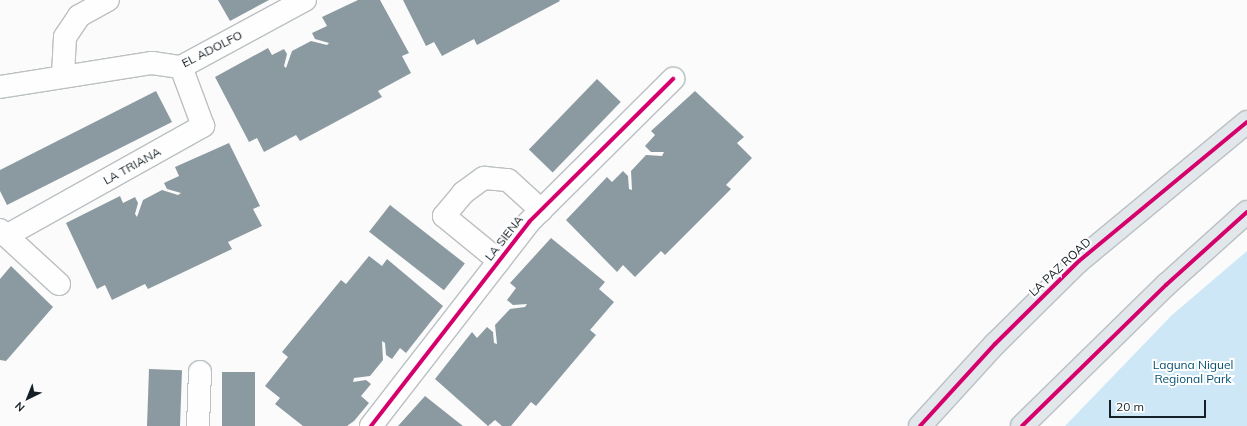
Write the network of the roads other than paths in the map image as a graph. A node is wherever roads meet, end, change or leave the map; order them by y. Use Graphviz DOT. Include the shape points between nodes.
graph roads {
  1 [pos="108,0"];
  2 [pos="305,0"];
  3 [pos="181,68"];
  4 [pos="63,75"];
  5 [pos="673,79"];
  6 [pos="0,87"];
  7 [pos="1247,122"];
  8 [pos="541,210"];
  9 [pos="1247,212"];
  10 [pos="3,233"];
  11 [pos="499,261"];
  12 [pos="59,284"];
  13 [pos="200,372"];
  14 [pos="198,426"];
  15 [pos="371,426"];
  16 [pos="920,426"];
  17 [pos="1022,426"];
  1 -- 4 [label="street" via="79,16 65,37"];
  2 -- 3 [label="street, EL ADOLFO"];
  3 -- 4 [label="street, EL ADOLFO" via="152,63"];
  3 -- 10 [label="street, LA TRIANA" via="204,126"];
  4 -- 6 [label="street, EL ADOLFO"];
  5 -- 8 [label="street, LA SIENA"];
  7 -- 16 [label="main road, LA PAZ ROAD" via="1079,261 995,344"];
  8 -- 11 [label="street, LA SIENA"];
  8 -- 11 [label="street" via="508,180 484,178 463,193 444,216"];
  9 -- 17 [label="main road" via="1149,302"];
  10 -- 12 [label="street"];
  11 -- 15 [label="street, LA SIENA"];
  13 -- 14 [label="street"];
}
